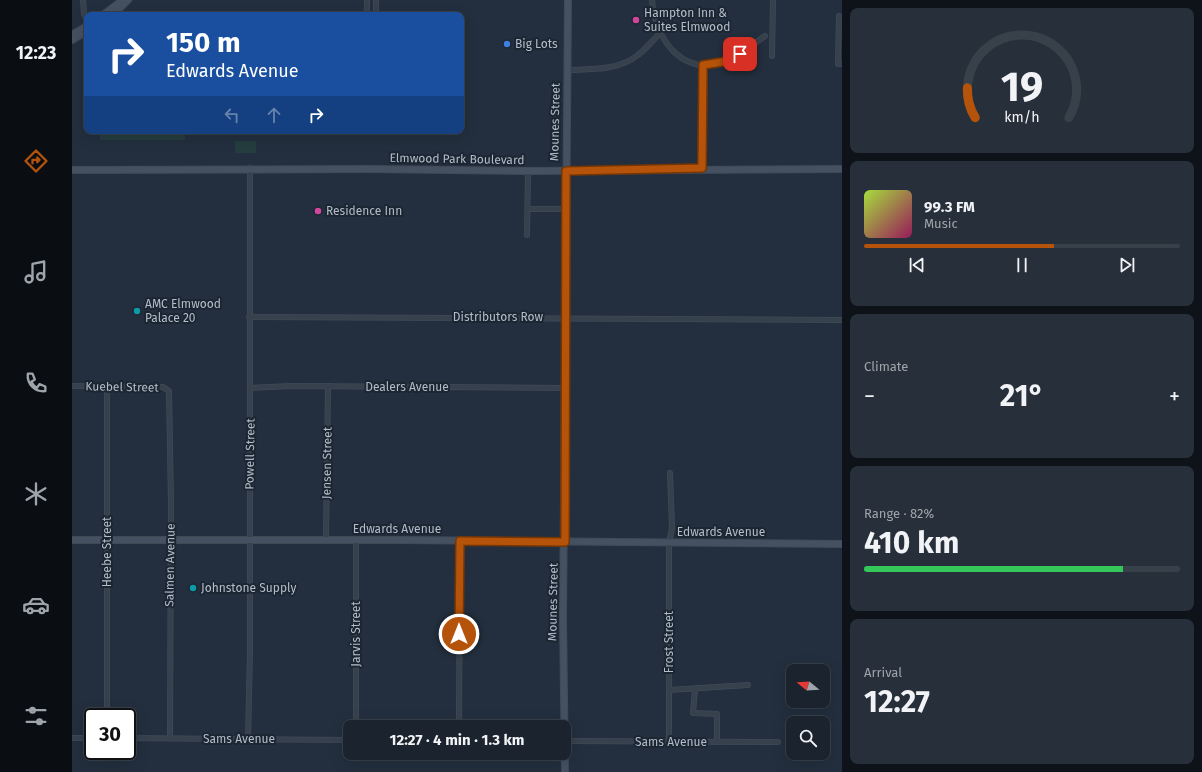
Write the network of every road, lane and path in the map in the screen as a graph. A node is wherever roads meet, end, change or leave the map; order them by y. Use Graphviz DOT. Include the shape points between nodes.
graph roads {
  1 [pos="83,0"];
  2 [pos="123,0"];
  3 [pos="128,0"];
  4 [pos="367,0"];
  5 [pos="376,0"];
  6 [pos="568,0"];
  7 [pos="652,0"];
  8 [pos="773,0"];
  9 [pos="107,12"];
  10 [pos="116,12"];
  11 [pos="367,12"];
  12 [pos="376,12"];
  13 [pos="84,14"];
  14 [pos="842,17"];
  15 [pos="84,28"];
  16 [pos="84,33"];
  17 [pos="660,33"];
  18 [pos="72,35"];
  19 [pos="765,36"];
  20 [pos="72,40"];
  21 [pos="772,56"];
  22 [pos="842,64"];
  23 [pos="703,65"];
  24 [pos="567,70"];
  25 [pos="250,168"];
  26 [pos="702,168"];
  27 [pos="842,169"];
  28 [pos="72,170"];
  29 [pos="528,171"];
  30 [pos="566,171"];
  31 [pos="528,209"];
  32 [pos="565,209"];
  33 [pos="527,235"];
  34 [pos="250,317"];
  35 [pos="565,318"];
  36 [pos="842,320"];
  37 [pos="72,386"];
  38 [pos="328,386"];
  39 [pos="107,387"];
  40 [pos="250,388"];
  41 [pos="565,388"];
  42 [pos="169,393"];
  43 [pos="670,473"];
  44 [pos="72,540"];
  45 [pos="107,540"];
  46 [pos="170,540"];
  47 [pos="249,540"];
  48 [pos="326,540"];
  49 [pos="356,540"];
  50 [pos="460,541"];
  51 [pos="565,542"];
  52 [pos="669,543"];
  53 [pos="842,544"];
  54 [pos="748,685"];
  55 [pos="695,689"];
  56 [pos="669,690"];
  57 [pos="107,708"];
  58 [pos="356,720"];
  59 [pos="459,720"];
  60 [pos="564,720"];
  61 [pos="72,738"];
  62 [pos="84,738"];
  63 [pos="136,738"];
  64 [pos="170,738"];
  65 [pos="248,739"];
  66 [pos="343,740"];
  67 [pos="571,741"];
  68 [pos="669,742"];
  69 [pos="717,742"];
  70 [pos="778,742"];
  71 [pos="565,760"];
  72 [pos="565,772"];
  1 -- 13 [label="street"];
  2 -- 9 [label="street"];
  3 -- 10 [label="street"];
  4 -- 11 [label="street"];
  5 -- 12 [label="street"];
  6 -- 24 [label="street, Mounes Street"];
  7 -- 17 [label="street"];
  8 -- 21 [label="street"];
  14 -- 22 [label="street" via="839,16 838,64"];
  15 -- 18 [label="street"];
  16 -- 20 [label="street"];
  17 -- 23 [label="street" via="677,57"];
  17 -- 24 [label="street" via="638,55 624,64 604,69"];
  19 -- 23 [label="street" via="728,61"];
  23 -- 26 [label="street"];
  24 -- 30 [label="street, Mounes Street"];
  25 -- 28 [label="street, Elmwood Park Boulevard"];
  25 -- 29 [label="street, Elmwood Park Boulevard"];
  25 -- 34 [label="street, Powell Street"];
  26 -- 27 [label="street, Elmwood Park Boulevard"];
  26 -- 30 [label="street, Elmwood Park Boulevard"];
  29 -- 30 [label="street, Elmwood Park Boulevard"];
  29 -- 31 [label="street"];
  30 -- 32 [label="street, Mounes Street"];
  31 -- 32 [label="street"];
  31 -- 33 [label="street"];
  32 -- 35 [label="street, Mounes Street"];
  34 -- 35 [label="street, Distributors Row"];
  34 -- 40 [label="street, Powell Street"];
  35 -- 36 [label="street, Distributors Row"];
  35 -- 41 [label="street, Mounes Street"];
  37 -- 39 [label="street, Kuebel Street"];
  38 -- 40 [label="street, Dealers Avenue"];
  38 -- 41 [label="street, Dealers Avenue"];
  38 -- 48 [label="street, Jensen Street"];
  39 -- 42 [label="street, Kuebel Street" via="166,388"];
  39 -- 45 [label="street, Heebe Street"];
  40 -- 47 [label="street, Powell Street"];
  41 -- 51 [label="street, Mounes Street"];
  42 -- 46 [label="street, Salmen Avenue"];
  43 -- 52 [label="street, Frost Street" via="672,528"];
  44 -- 45 [label="street, Edwards Avenue"];
  45 -- 46 [label="street, Edwards Avenue"];
  45 -- 57 [label="street, Heebe Street"];
  46 -- 47 [label="street, Edwards Avenue"];
  46 -- 64 [label="street, Salmen Avenue"];
  47 -- 48 [label="street, Edwards Avenue"];
  47 -- 65 [label="street, Powell Street"];
  48 -- 49 [label="street, Edwards Avenue"];
  49 -- 50 [label="street, Edwards Avenue"];
  49 -- 58 [label="street, Jarvis Street"];
  50 -- 51 [label="street, Edwards Avenue"];
  50 -- 59 [label="street"];
  51 -- 52 [label="street, Edwards Avenue"];
  51 -- 60 [label="street, Mounes Street"];
  52 -- 53 [label="street, Edwards Avenue"];
  52 -- 56 [label="street, Frost Street"];
  54 -- 55 [label="street"];
  55 -- 56 [label="street"];
  55 -- 69 [label="street" via="693,713 717,714"];
  56 -- 68 [label="street, Frost Street"];
  61 -- 62 [label="street"];
  63 -- 64 [label="street, Sams Avenue"];
  64 -- 65 [label="street, Sams Avenue"];
  65 -- 66 [label="street, Sams Avenue"];
  67 -- 68 [label="street, Sams Avenue"];
  68 -- 69 [label="street, Sams Avenue"];
  69 -- 70 [label="street, Sams Avenue"];
  71 -- 72 [label="street, Mounes Street"];
}
